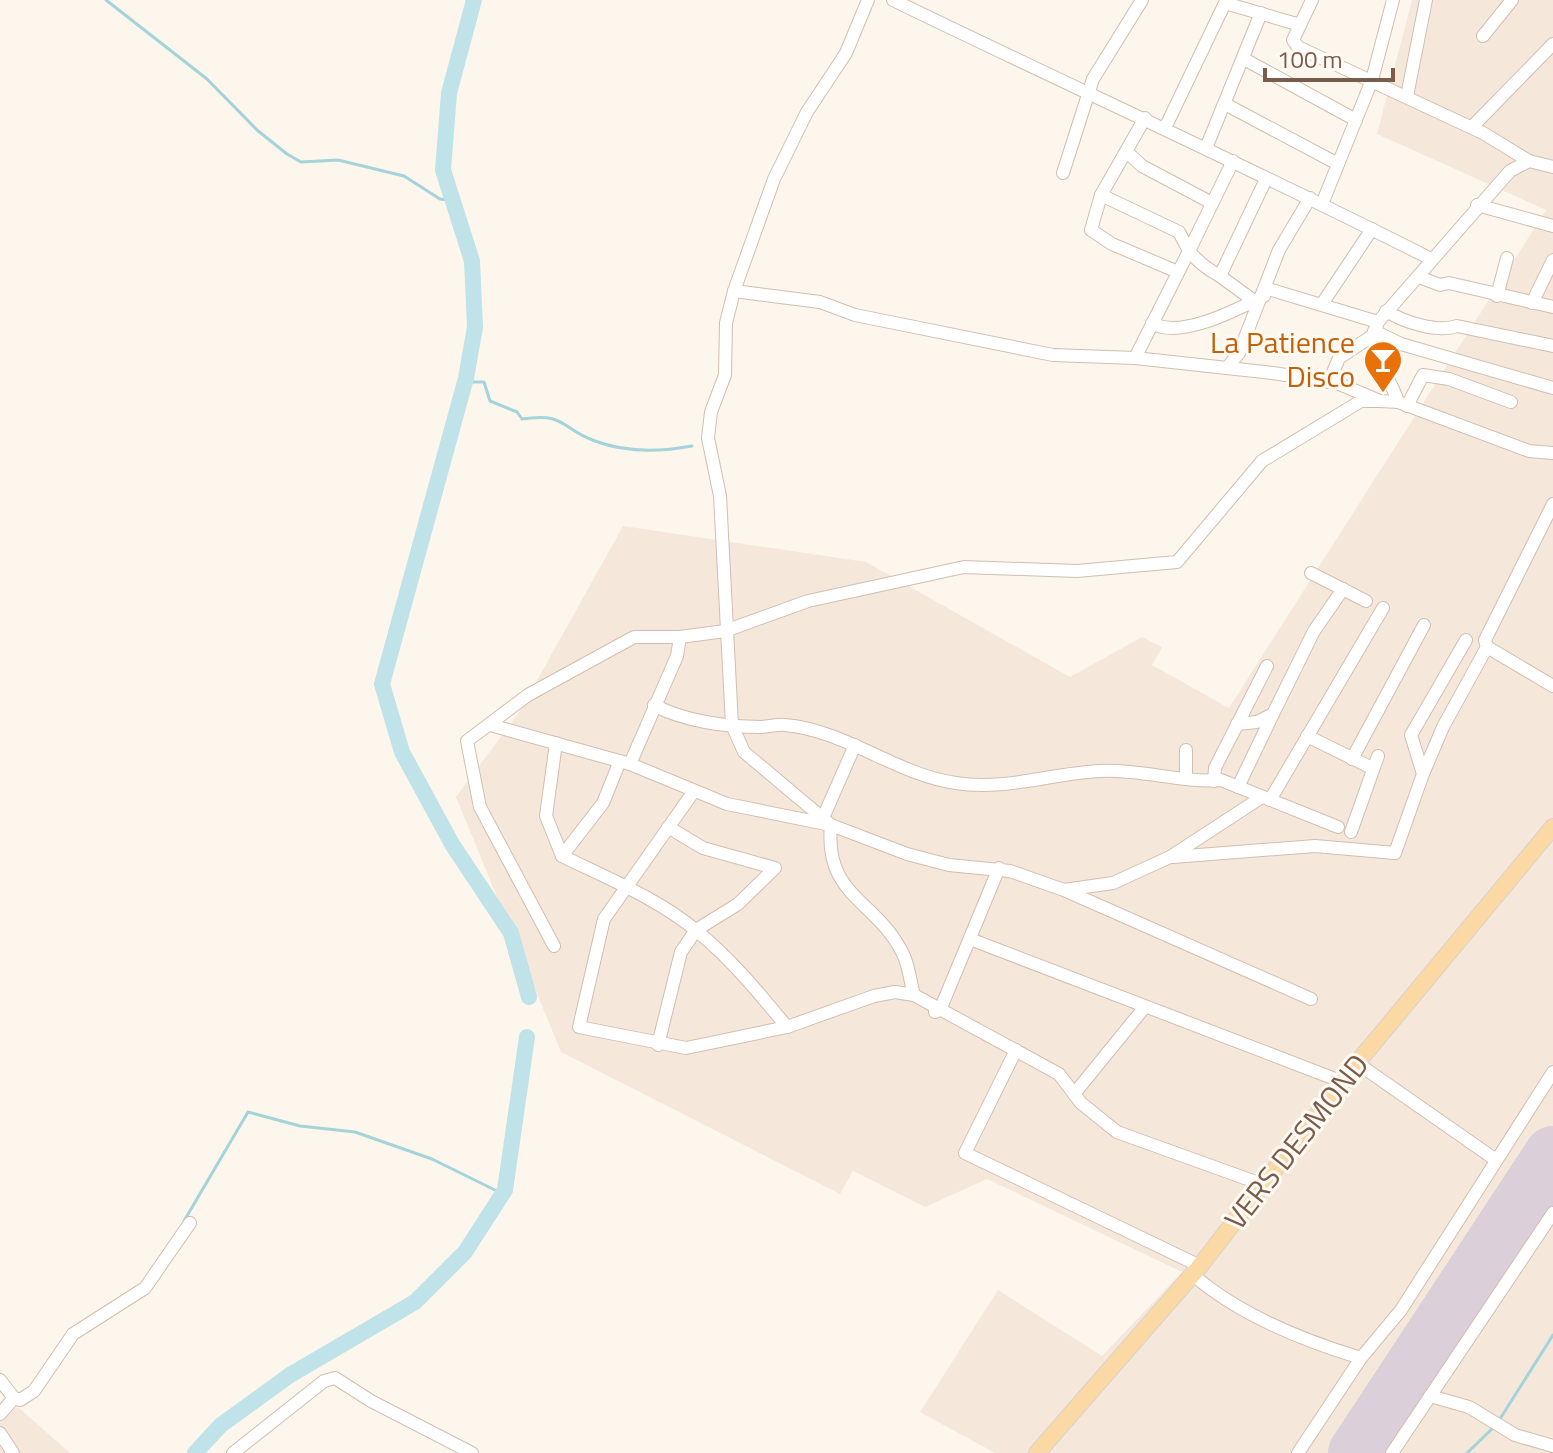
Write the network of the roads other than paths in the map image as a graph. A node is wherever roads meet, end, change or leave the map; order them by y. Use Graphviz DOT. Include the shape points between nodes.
graph roads {
  1 [pos="868,0"];
  2 [pos="893,0"];
  3 [pos="1142,0"];
  4 [pos="1312,0"];
  5 [pos="1393,0"];
  6 [pos="1426,0"];
  7 [pos="1512,0"];
  8 [pos="1224,1"];
  9 [pos="1261,13"];
  10 [pos="1300,25"];
  11 [pos="1483,36"];
  12 [pos="1553,44"];
  13 [pos="1244,59"];
  14 [pos="1372,80"];
  15 [pos="1091,94"];
  16 [pos="1407,96"];
  17 [pos="1225,104"];
  18 [pos="1145,118"];
  19 [pos="1356,120"];
  20 [pos="1472,127"];
  21 [pos="1165,128"];
  22 [pos="1206,148"];
  23 [pos="1127,152"];
  24 [pos="1233,161"];
  25 [pos="1529,161"];
  26 [pos="1338,164"];
  27 [pos="1552,165"];
  28 [pos="1063,173"];
  29 [pos="1266,179"];
  30 [pos="1101,195"];
  31 [pos="1316,201"];
  32 [pos="1212,203"];
  33 [pos="1477,205"];
  34 [pos="1553,226"];
  35 [pos="1372,229"];
  36 [pos="1189,251"];
  37 [pos="1507,258"];
  38 [pos="1431,259"];
  39 [pos="1553,260"];
  40 [pos="1178,272"];
  41 [pos="1220,276"];
  42 [pos="1419,277"];
  43 [pos="734,291"];
  44 [pos="1261,295"];
  45 [pos="1497,296"];
  46 [pos="1532,303"];
  47 [pos="1322,304"];
  48 [pos="1553,307"];
  49 [pos="1386,311"];
  50 [pos="1152,323"];
  51 [pos="1375,330"];
  52 [pos="1553,346"];
  53 [pos="1135,358"];
  54 [pos="1458,361"];
  55 [pos="1227,368"];
  56 [pos="1449,379"];
  57 [pos="1329,382"];
  58 [pos="1553,388"];
  59 [pos="1380,401"];
  60 [pos="1511,402"];
  61 [pos="1402,404"];
  62 [pos="1553,453"];
  63 [pos="1553,504"];
  64 [pos="1311,573"];
  65 [pos="1343,589"];
  66 [pos="1366,601"];
  67 [pos="1383,608"];
  68 [pos="1424,625"];
  69 [pos="725,631"];
  70 [pos="680,637"];
  71 [pos="1466,640"];
  72 [pos="1487,647"];
  73 [pos="1267,666"];
  74 [pos="1553,686"];
  75 [pos="654,705"];
  76 [pos="1273,714"];
  77 [pos="1237,724"];
  78 [pos="490,725"];
  79 [pos="732,725"];
  80 [pos="1307,736"];
  81 [pos="556,743"];
  82 [pos="855,745"];
  83 [pos="1186,750"];
  84 [pos="1352,759"];
  85 [pos="625,763"];
  86 [pos="1423,774"];
  87 [pos="1186,779"];
  88 [pos="1214,781"];
  89 [pos="1238,787"];
  90 [pos="694,791"];
  91 [pos="1266,798"];
  92 [pos="827,822"];
  93 [pos="668,827"];
  94 [pos="1553,827"];
  95 [pos="562,856"];
  96 [pos="1170,857"];
  97 [pos="999,868"];
  98 [pos="625,886"];
  99 [pos="1064,890"];
  100 [pos="696,930"];
  101 [pos="970,939"];
  102 [pos="554,946"];
  103 [pos="914,995"];
  104 [pos="1311,999"];
  105 [pos="1144,1008"];
  106 [pos="938,1011"];
  107 [pos="787,1027"];
  108 [pos="658,1045"];
  109 [pos="1016,1050"];
  110 [pos="1357,1063"];
  111 [pos="1553,1072"];
  112 [pos="1343,1082"];
  113 [pos="1074,1094"];
  114 [pos="1496,1160"];
  115 [pos="1264,1185"];
  116 [pos="1553,1213"];
  117 [pos="190,1223"];
  118 [pos="1196,1270"];
  119 [pos="1361,1358"];
  120 [pos="0,1380"];
  121 [pos="1430,1396"];
  122 [pos="14,1398"];
  123 [pos="0,1414"];
  124 [pos="0,1433"];
  125 [pos="1553,1446"];
  126 [pos="13,1453"];
  127 [pos="233,1453"];
  128 [pos="472,1453"];
  129 [pos="1037,1453"];
  130 [pos="1298,1453"];
  131 [pos="1392,1453"];
  1 -- 43 [label="street" via="846,53 807,112 774,179"];
  2 -- 15 [label="street"];
  3 -- 15 [label="street" via="1093,79"];
  4 -- 10 [label="street"];
  5 -- 14 [label="street"];
  6 -- 16 [label="street"];
  7 -- 11 [label="street"];
  8 -- 9 [label="street"];
  8 -- 21 [label="street"];
  9 -- 10 [label="street"];
  9 -- 13 [label="street"];
  10 -- 14 [label="street" via="1293,40 1298,47"];
  12 -- 20 [label="street"];
  13 -- 17 [label="street"];
  13 -- 19 [label="street"];
  14 -- 16 [label="street"];
  14 -- 19 [label="street"];
  15 -- 18 [label="street"];
  15 -- 28 [label="street"];
  16 -- 20 [label="street"];
  17 -- 22 [label="street"];
  17 -- 26 [label="street"];
  18 -- 21 [label="street"];
  18 -- 23 [label="street"];
  19 -- 26 [label="street"];
  20 -- 25 [label="street"];
  21 -- 22 [label="street"];
  22 -- 24 [label="street"];
  23 -- 30 [label="street"];
  23 -- 32 [label="street" via="1142,166"];
  24 -- 29 [label="street"];
  24 -- 32 [label="street"];
  25 -- 27 [label="street"];
  25 -- 33 [label="street" via="1510,171"];
  26 -- 31 [label="street"];
  29 -- 31 [label="street"];
  29 -- 41 [label="street"];
  30 -- 36 [label="street" via="1179,232"];
  30 -- 40 [label="street" via="1091,230"];
  31 -- 35 [label="street"];
  31 -- 44 [label="street" via="1279,250"];
  32 -- 36 [label="street"];
  33 -- 34 [label="street"];
  33 -- 38 [label="street"];
  35 -- 38 [label="street"];
  35 -- 47 [label="street"];
  36 -- 40 [label="street"];
  36 -- 41 [label="street"];
  37 -- 45 [label="street"];
  38 -- 42 [label="street"];
  39 -- 46 [label="street"];
  40 -- 50 [label="street"];
  41 -- 44 [label="street"];
  42 -- 45 [label="street"];
  42 -- 49 [label="street"];
  43 -- 53 [label="street" via="820,302 855,315 1053,355"];
  43 -- 69 [label="street" via="726,323 725,375 708,438 720,496"];
  44 -- 47 [label="street"];
  44 -- 50 [label="street" via="1212,320 1161,328"];
  44 -- 55 [label="street" via="1239,353"];
  45 -- 46 [label="street"];
  46 -- 48 [label="street"];
  47 -- 51 [label="street"];
  49 -- 51 [label="street"];
  49 -- 52 [label="street" via="1446,330 1457,326"];
  50 -- 53 [label="street"];
  51 -- 54 [label="street" via="1401,344"];
  51 -- 57 [label="street" via="1339,358"];
  51 -- 61 [label="street" via="1373,349"];
  53 -- 55 [label="street"];
  54 -- 56 [label="street"];
  54 -- 58 [label="street"];
  55 -- 57 [label="street"];
  56 -- 60 [label="street"];
  56 -- 61 [label="street" via="1423,375"];
  57 -- 59 [label="street"];
  59 -- 61 [label="street"];
  59 -- 69 [label="street" via="1361,401 1262,461 1177,562 1077,571 964,567 808,601"];
  61 -- 62 [label="street" via="1529,451"];
  63 -- 72 [label="street" via="1485,634"];
  64 -- 65 [label="street"];
  65 -- 66 [label="street"];
  65 -- 76 [label="street" via="1314,631"];
  67 -- 80 [label="street"];
  68 -- 84 [label="street"];
  69 -- 70 [label="street"];
  69 -- 79 [label="street"];
  70 -- 75 [label="street"];
  70 -- 78 [label="street" via="634,637 528,695"];
  71 -- 86 [label="street" via="1411,735"];
  72 -- 74 [label="street"];
  72 -- 86 [label="street"];
  73 -- 77 [label="street"];
  75 -- 79 [label="street" via="667,713"];
  75 -- 85 [label="street"];
  76 -- 77 [label="street"];
  76 -- 89 [label="street"];
  77 -- 88 [label="street"];
  78 -- 81 [label="street"];
  78 -- 102 [label="street" via="467,741 480,807"];
  79 -- 82 [label="street" via="785,725"];
  79 -- 92 [label="street" via="744,752"];
  80 -- 84 [label="street"];
  80 -- 91 [label="street"];
  81 -- 85 [label="street"];
  81 -- 95 [label="street" via="546,816"];
  82 -- 87 [label="street" via="955,783 1005,786 1045,775 1104,771"];
  82 -- 92 [label="street"];
  83 -- 87 [label="street"];
  84 -- 91 [label="street" via="1375,762 1345,830"];
  85 -- 90 [label="street"];
  85 -- 95 [label="street" via="603,803"];
  86 -- 96 [label="street" via="1395,853 1315,846"];
  87 -- 88 [label="street"];
  88 -- 89 [label="street"];
  89 -- 91 [label="street"];
  90 -- 92 [label="street" via="727,804"];
  90 -- 93 [label="street"];
  91 -- 96 [label="street"];
  92 -- 97 [label="street" via="907,854 949,865"];
  92 -- 103 [label="street" via="828,853 844,885 903,953"];
  93 -- 98 [label="street"];
  93 -- 100 [label="street" via="703,848 775,868 738,904"];
  94 -- 110 [label="main road, VERS DESMOND"];
  95 -- 98 [label="street"];
  96 -- 99 [label="street" via="1113,883"];
  97 -- 99 [label="street"];
  97 -- 101 [label="street"];
  98 -- 100 [label="street"];
  98 -- 108 [label="street" via="600,933 579,1027"];
  99 -- 104 [label="street"];
  100 -- 107 [label="street" via="747,977"];
  100 -- 108 [label="street" via="681,952"];
  101 -- 105 [label="street"];
  101 -- 106 [label="street"];
  103 -- 106 [label="street"];
  103 -- 107 [label="street" via="874,996"];
  105 -- 112 [label="street"];
  105 -- 113 [label="street"];
  106 -- 109 [label="street"];
  107 -- 108 [label="street" via="686,1048"];
  109 -- 113 [label="street" via="1059,1074"];
  109 -- 118 [label="street" via="965,1153"];
  110 -- 112 [label="main road, VERS DESMOND"];
  110 -- 114 [label="street"];
  111 -- 114 [label="street"];
  112 -- 115 [label="main road, VERS DESMOND"];
  113 -- 115 [label="street" via="1117,1132"];
  114 -- 119 [label="street" via="1401,1310"];
  115 -- 118 [label="main road, VERS DESMOND"];
  116 -- 121 [label="street"];
  117 -- 122 [label="street" via="145,1288 73,1334 34,1391"];
  118 -- 119 [label="street" via="1216,1295 1279,1328"];
  118 -- 129 [label="main road, VERS DESMOND"];
  119 -- 130 [label="street"];
  120 -- 122 [label="street"];
  121 -- 125 [label="street" via="1469,1407 1515,1435"];
  121 -- 131 [label="street"];
  122 -- 123 [label="street"];
  124 -- 126 [label="street"];
  127 -- 128 [label="street" via="324,1381 335,1378"];
}
